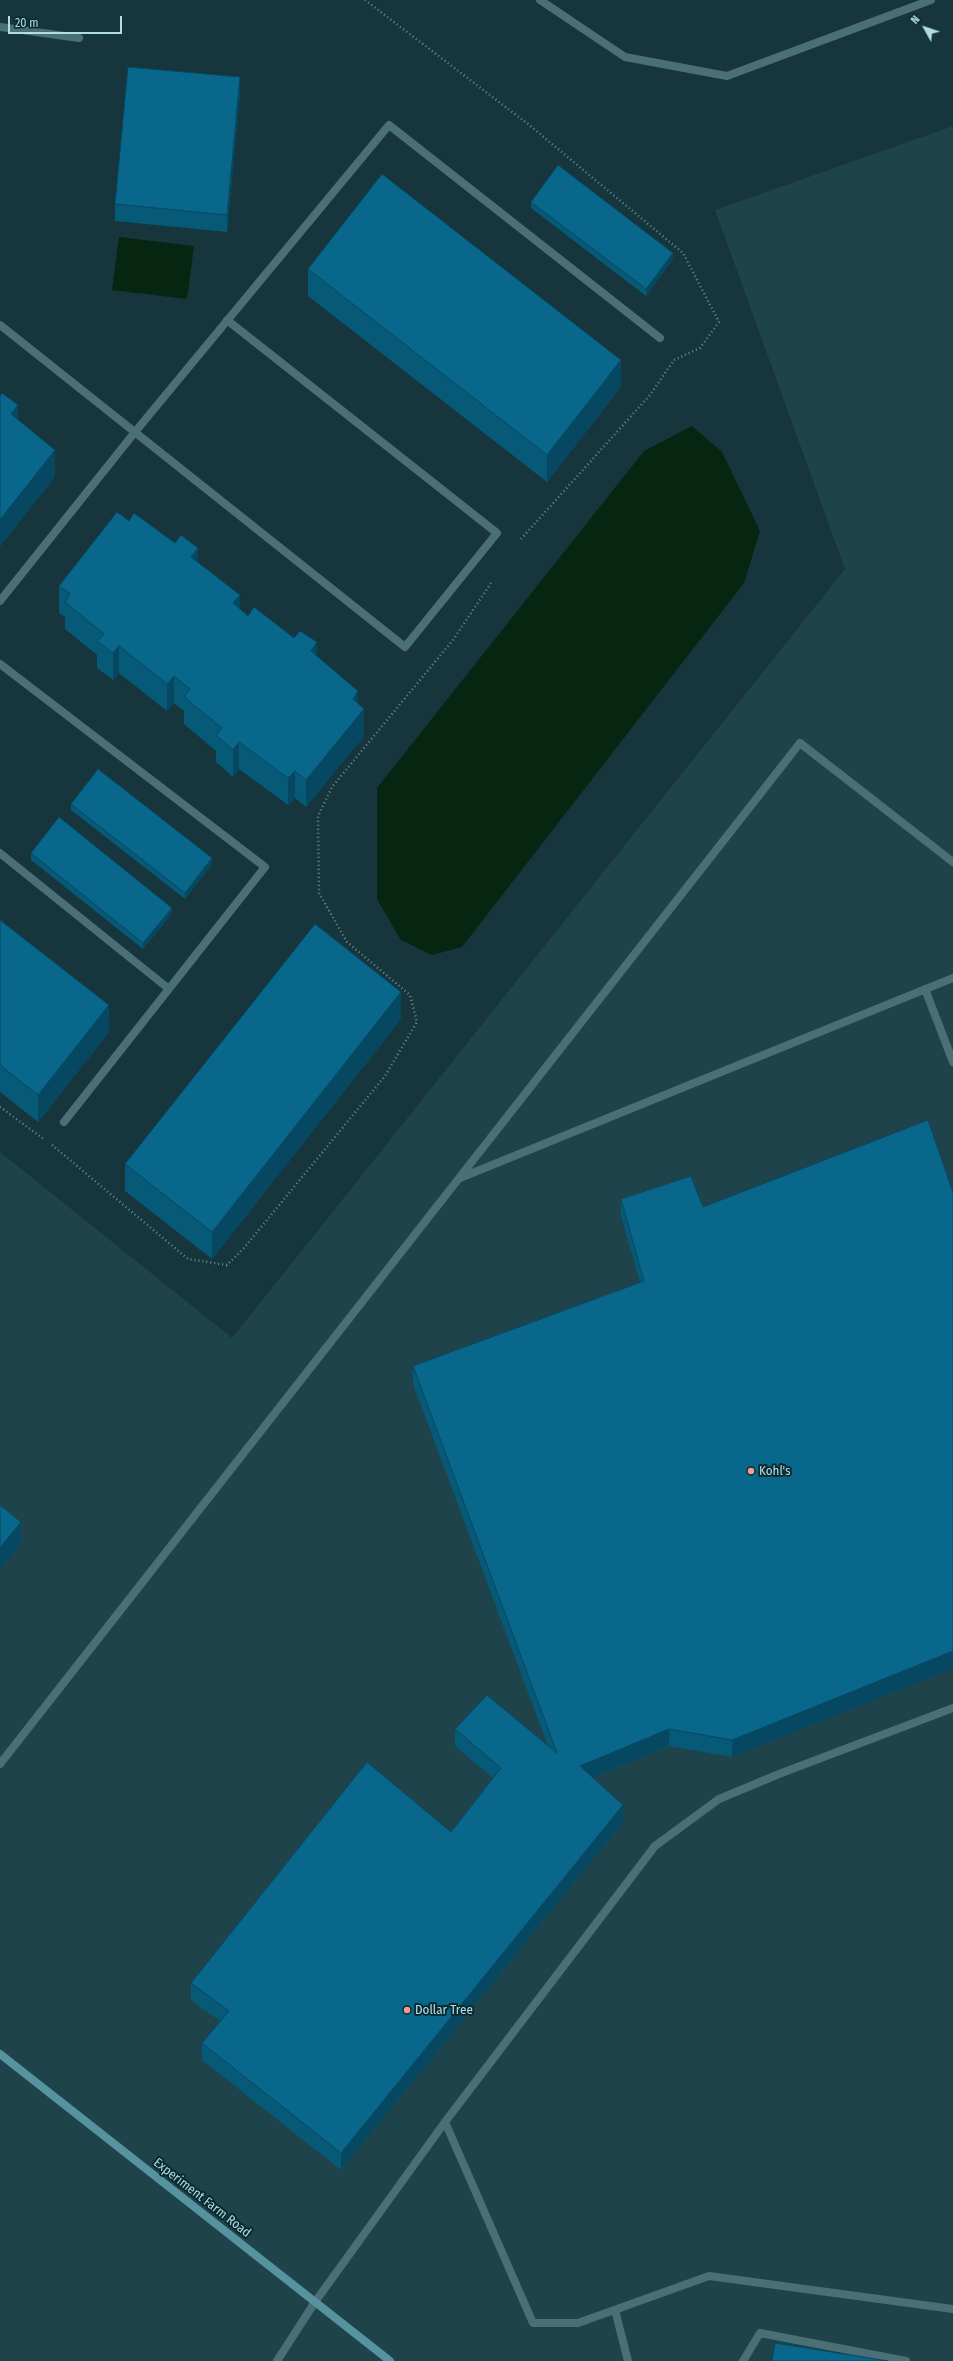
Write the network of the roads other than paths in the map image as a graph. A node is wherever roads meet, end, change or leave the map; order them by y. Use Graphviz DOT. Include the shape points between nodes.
graph roads {
  1 [pos="540,0"];
  2 [pos="931,0"];
  3 [pos="0,27"];
  4 [pos="79,38"];
  5 [pos="227,320"];
  6 [pos="0,325"];
  7 [pos="660,338"];
  8 [pos="135,432"];
  9 [pos="0,601"];
  10 [pos="0,664"];
  11 [pos="0,853"];
  12 [pos="953,862"];
  13 [pos="953,978"];
  14 [pos="169,989"];
  15 [pos="925,989"];
  16 [pos="953,1062"];
  17 [pos="64,1122"];
  18 [pos="459,1178"];
  19 [pos="953,1708"];
  20 [pos="0,1764"];
  21 [pos="0,2054"];
  22 [pos="445,2122"];
  23 [pos="314,2302"];
  24 [pos="953,2309"];
  25 [pos="615,2310"];
  26 [pos="277,2361"];
  27 [pos="390,2361"];
  28 [pos="628,2361"];
  29 [pos="743,2361"];
  30 [pos="906,2361"];
  1 -- 2 [label="lane" via="625,57 727,76"];
  3 -- 4 [label="lane"];
  5 -- 7 [label="lane" via="388,126"];
  5 -- 8 [label="lane"];
  5 -- 8 [label="lane" via="498,532 405,647"];
  6 -- 8 [label="lane"];
  8 -- 9 [label="lane"];
  10 -- 14 [label="lane" via="265,867"];
  11 -- 14 [label="lane"];
  12 -- 18 [label="lane" via="800,743"];
  13 -- 15 [label="lane"];
  14 -- 17 [label="lane"];
  15 -- 16 [label="lane"];
  15 -- 18 [label="lane"];
  18 -- 20 [label="lane"];
  19 -- 22 [label="lane" via="719,1799 655,1846"];
  21 -- 23 [label="street, Experiment Farm Road"];
  22 -- 23 [label="lane"];
  22 -- 25 [label="lane" via="533,2324 578,2323"];
  23 -- 26 [label="lane"];
  23 -- 27 [label="street, Experiment Farm Road"];
  24 -- 25 [label="lane" via="710,2276"];
  25 -- 28 [label="lane"];
  29 -- 30 [label="lane" via="760,2333"];
}
